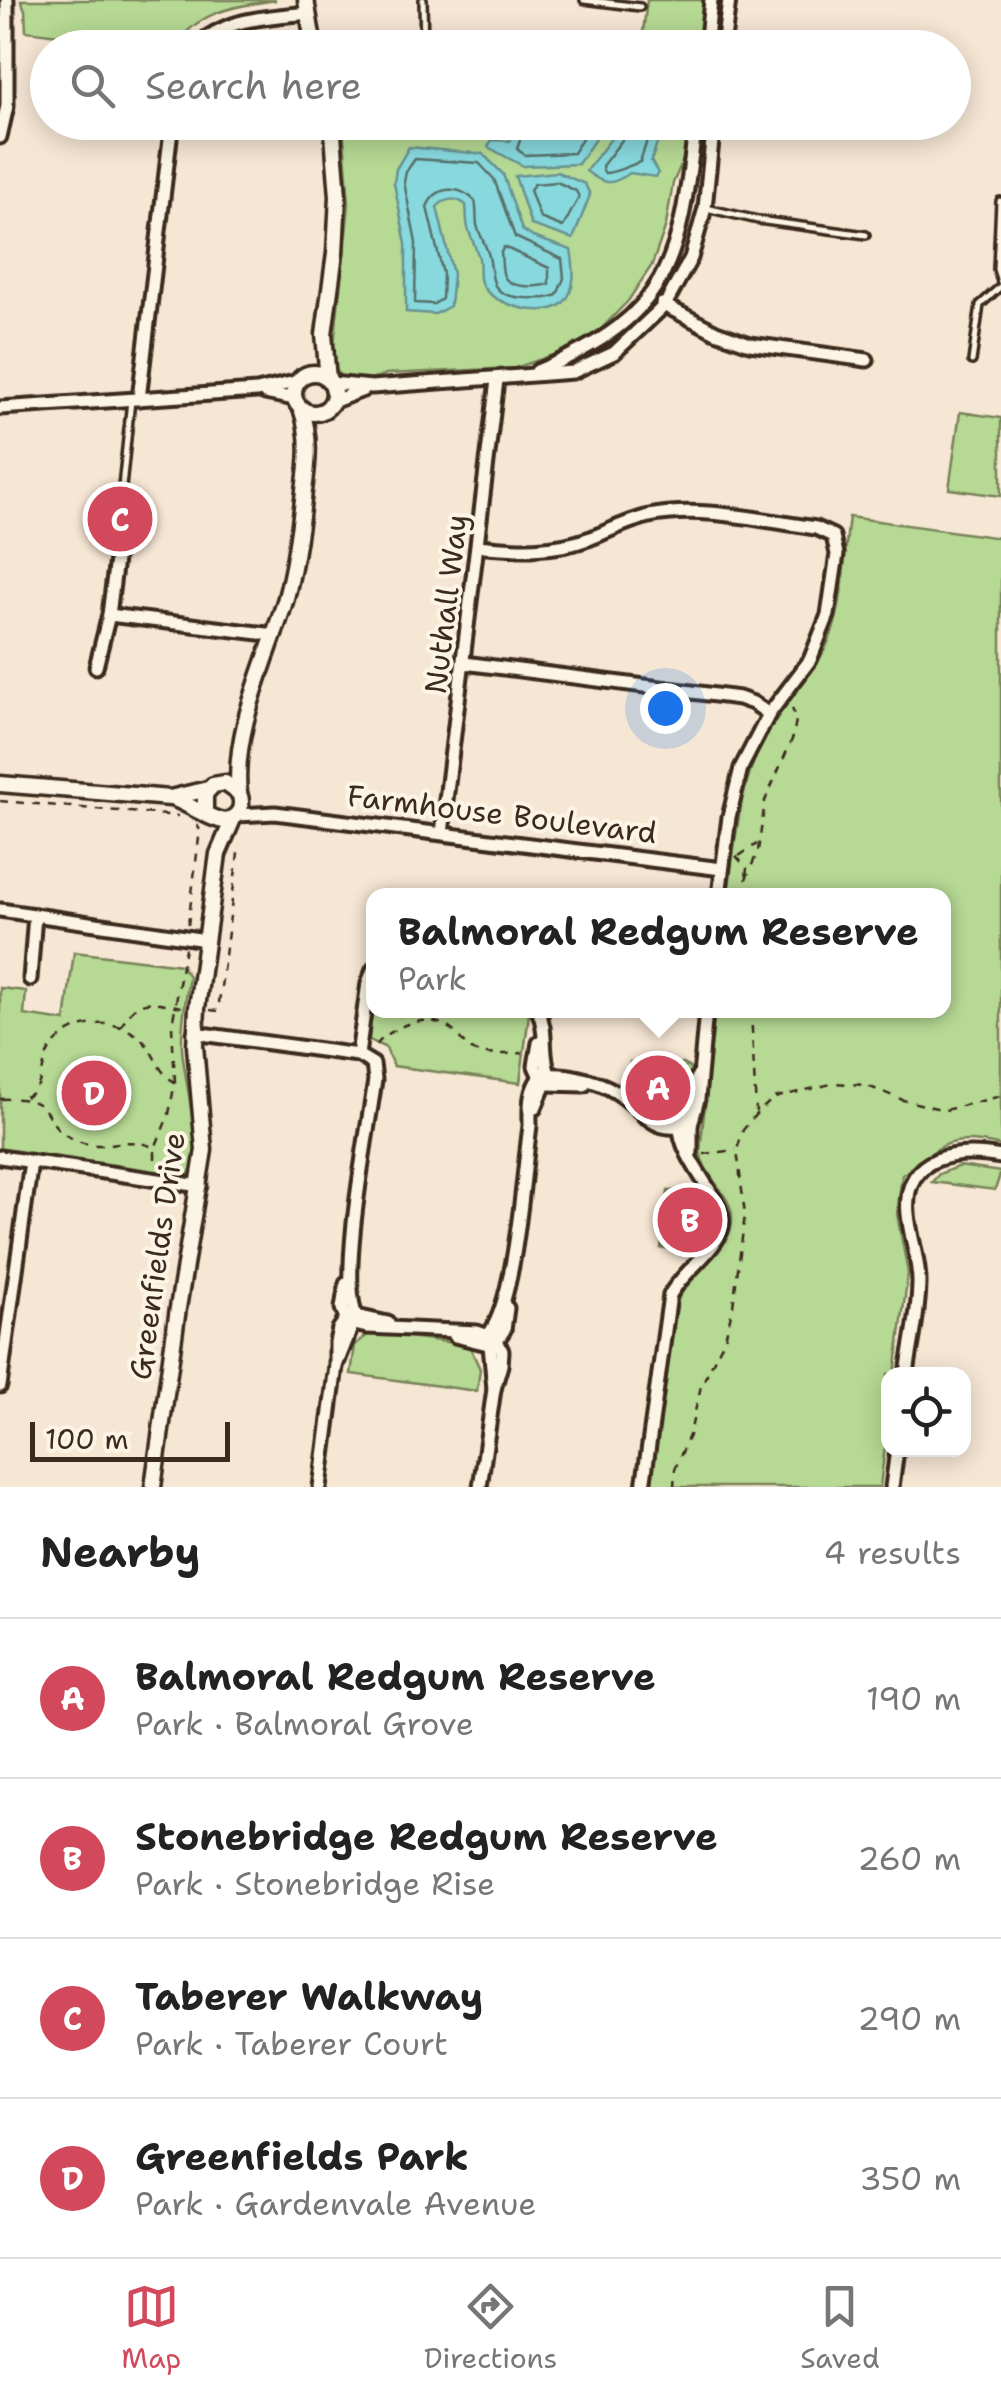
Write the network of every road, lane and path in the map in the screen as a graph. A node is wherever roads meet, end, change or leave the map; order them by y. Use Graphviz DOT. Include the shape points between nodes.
graph roads {
  1 [pos="7,0"];
  2 [pos="422,0"];
  3 [pos="584,0"];
  4 [pos="712,0"];
  5 [pos="729,0"];
  6 [pos="306,7"];
  7 [pos="640,7"];
  8 [pos="217,30"];
  9 [pos="423,30"];
  10 [pos="708,30"];
  11 [pos="725,30"];
  12 [pos="0,137"];
  13 [pos="170,140"];
  14 [pos="333,140"];
  15 [pos="693,140"];
  16 [pos="712,140"];
  17 [pos="1000,201"];
  18 [pos="704,208"];
  19 [pos="866,235"];
  20 [pos="1001,284"];
  21 [pos="650,296"];
  22 [pos="666,306"];
  23 [pos="324,334"];
  24 [pos="867,360"];
  25 [pos="972,360"];
  26 [pos="524,377"];
  27 [pos="302,379"];
  28 [pos="497,380"];
  29 [pos="330,381"];
  30 [pos="372,387"];
  31 [pos="257,392"];
  32 [pos="135,399"];
  33 [pos="298,403"];
  34 [pos="328,406"];
  35 [pos="0,408"];
  36 [pos="309,452"];
  37 [pos="122,497"];
  38 [pos="120,506"];
  39 [pos="118,538"];
  40 [pos="478,546"];
  41 [pos="110,614"];
  42 [pos="274,635"];
  43 [pos="464,664"];
  44 [pos="96,667"];
  45 [pos="782,698"];
  46 [pos="769,714"];
  47 [pos="238,750"];
  48 [pos="0,784"];
  49 [pos="211,787"];
  50 [pos="240,795"];
  51 [pos="170,798"];
  52 [pos="0,801"];
  53 [pos="206,813"];
  54 [pos="275,813"];
  55 [pos="183,816"];
  56 [pos="235,817"];
  57 [pos="442,834"];
  58 [pos="759,841"];
  59 [pos="211,845"];
  60 [pos="731,855"];
  61 [pos="722,869"];
  62 [pos="746,879"];
  63 [pos="720,888"];
  64 [pos="745,888"];
  65 [pos="0,910"];
  66 [pos="35,915"];
  67 [pos="186,937"];
  68 [pos="206,940"];
  69 [pos="30,979"];
  70 [pos="366,998"];
  71 [pos="541,1018"];
  72 [pos="705,1018"];
  73 [pos="752,1018"];
  74 [pos="544,1028"];
  75 [pos="194,1033"];
  76 [pos="376,1044"];
  77 [pos="358,1056"];
  78 [pos="536,1056"];
  79 [pos="546,1078"];
  80 [pos="174,1082"];
  81 [pos="1001,1096"];
  82 [pos="25,1098"];
  83 [pos="0,1099"];
  84 [pos="756,1114"];
  85 [pos="684,1123"];
  86 [pos="155,1148"];
  87 [pos="738,1150"];
  88 [pos="691,1156"];
  89 [pos="0,1157"];
  90 [pos="1001,1157"];
  91 [pos="31,1162"];
  92 [pos="170,1182"];
  93 [pos="200,1186"];
  94 [pos="352,1320"];
  95 [pos="492,1339"];
  96 [pos="908,1367"];
  97 [pos="0,1386"];
  98 [pos="896,1457"];
  99 [pos="153,1487"];
  100 [pos="320,1487"];
  101 [pos="480,1487"];
  102 [pos="643,1487"];
  103 [pos="674,1487"];
  104 [pos="892,1487"];
  1 -- 12 [label="street" via="7,106"];
  2 -- 9 [label="lane"];
  3 -- 7 [label="lane"];
  4 -- 10 [label="street"];
  5 -- 11 [label="street"];
  6 -- 8 [label="street"];
  13 -- 32 [label="street"];
  14 -- 23 [label="street" via="338,196"];
  15 -- 21 [label="street" via="678,240"];
  16 -- 18 [label="street"];
  17 -- 20 [label="lane"];
  18 -- 19 [label="lane"];
  18 -- 22 [label="street" via="691,258"];
  20 -- 25 [label="lane" via="980,306"];
  21 -- 22 [label="street"];
  21 -- 26 [label="street" via="594,346"];
  22 -- 24 [label="street" via="750,344"];
  22 -- 26 [label="street" via="632,340 594,364"];
  23 -- 27 [label="street"];
  23 -- 29 [label="street"];
  26 -- 28 [label="street"];
  27 -- 29 [label="street" via="317,374"];
  27 -- 31 [label="street"];
  27 -- 33 [label="street"];
  28 -- 30 [label="street"];
  28 -- 40 [label="street, Nuthall Way"];
  29 -- 30 [label="street"];
  29 -- 34 [label="street"];
  30 -- 34 [label="street"];
  31 -- 32 [label="street"];
  31 -- 33 [label="street"];
  32 -- 35 [label="street"];
  32 -- 37 [label="lane"];
  33 -- 34 [label="street" via="312,413"];
  33 -- 36 [label="street"];
  34 -- 36 [label="street"];
  36 -- 42 [label="street" via="296,552"];
  37 -- 38 [label="lane"];
  37 -- 39 [label="path" via="135,504 140,532 128,541"];
  39 -- 41 [label="street"];
  40 -- 43 [label="street, Nuthall Way"];
  40 -- 45 [label="street" via="552,548 676,513 826,531 838,554 828,616 810,660"];
  41 -- 42 [label="street"];
  41 -- 44 [label="street"];
  42 -- 47 [label="street"];
  43 -- 46 [label="street" via="739,698"];
  43 -- 57 [label="street, Nuthall Way"];
  45 -- 46 [label="street"];
  45 -- 58 [label="path" via="795,714 795,728 769,787"];
  46 -- 60 [label="street" via="736,784"];
  47 -- 49 [label="street"];
  47 -- 50 [label="street"];
  48 -- 51 [label="street"];
  49 -- 50 [label="street" via="225,783"];
  49 -- 51 [label="street"];
  49 -- 53 [label="street" via="203,799"];
  50 -- 54 [label="street, Farmhouse Boulevard"];
  50 -- 56 [label="street"];
  51 -- 53 [label="street"];
  52 -- 55 [label="path"];
  53 -- 56 [label="street" via="220,822"];
  53 -- 59 [label="street, Greenfields Drive"];
  54 -- 56 [label="street, Farmhouse Boulevard"];
  54 -- 57 [label="street, Farmhouse Boulevard"];
  56 -- 59 [label="street, Greenfields Drive"];
  57 -- 61 [label="street, Farmhouse Boulevard"];
  58 -- 60 [label="path"];
  58 -- 62 [label="path"];
  59 -- 67 [label="path"];
  59 -- 68 [label="street, Greenfields Drive"];
  60 -- 61 [label="street"];
  60 -- 62 [label="path" via="746,868"];
  61 -- 63 [label="street"];
  62 -- 64 [label="path"];
  65 -- 66 [label="street"];
  66 -- 67 [label="street"];
  66 -- 69 [label="street"];
  67 -- 68 [label="street"];
  67 -- 80 [label="path" via="172,1026"];
  68 -- 75 [label="street, Greenfields Drive"];
  70 -- 77 [label="street"];
  71 -- 74 [label="street"];
  72 -- 85 [label="street" via="698,1099"];
  73 -- 84 [label="path"];
  74 -- 78 [label="street"];
  74 -- 79 [label="street"];
  75 -- 77 [label="street"];
  75 -- 93 [label="street, Greenfields Drive" via="204,1150"];
  76 -- 78 [label="path" via="399,1026 434,1022 452,1029 470,1050"];
  77 -- 94 [label="street" via="372,1064 375,1080 350,1270"];
  78 -- 79 [label="street" via="535,1066"];
  79 -- 85 [label="street" via="613,1089 653,1123"];
  79 -- 95 [label="street" via="530,1126 507,1294"];
  80 -- 82 [label="path" via="132,1032 96,1023 52,1046 40,1086"];
  80 -- 86 [label="path" via="170,1114"];
  81 -- 84 [label="path" via="945,1110 865,1085 835,1083 774,1098"];
  82 -- 83 [label="path"];
  82 -- 86 [label="path" via="80,1142 134,1140"];
  84 -- 87 [label="path"];
  85 -- 88 [label="street"];
  86 -- 92 [label="path"];
  87 -- 88 [label="path"];
  87 -- 103 [label="path" via="744,1214 733,1306 701,1386"];
  88 -- 102 [label="street" via="724,1222 670,1296"];
  89 -- 91 [label="street"];
  90 -- 96 [label="street" via="950,1153 928,1164 913,1184 907,1205 919,1279"];
  91 -- 92 [label="street"];
  91 -- 97 [label="street"];
  92 -- 93 [label="street"];
  93 -- 99 [label="street, Greenfields Drive"];
  94 -- 95 [label="street"];
  94 -- 100 [label="street" via="336,1366"];
  95 -- 101 [label="street" via="502,1351"];
  98 -- 104 [label="street"];
}
